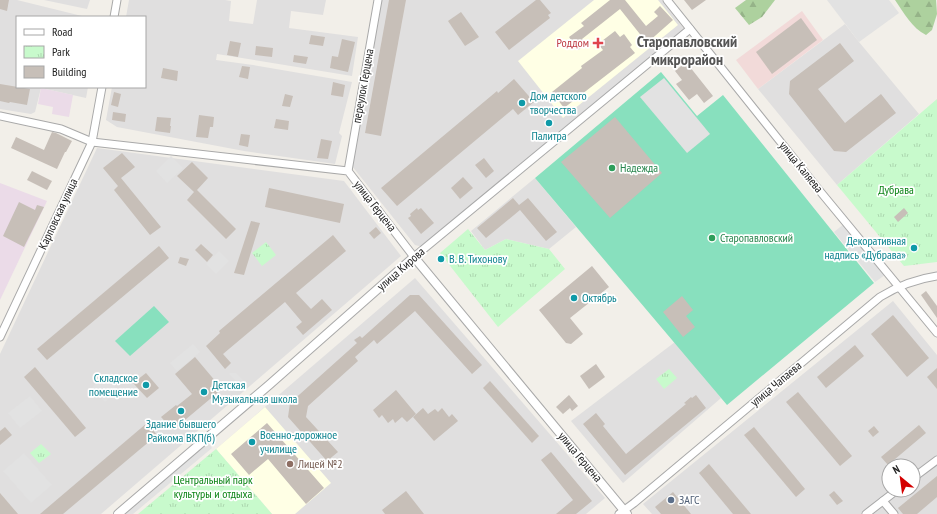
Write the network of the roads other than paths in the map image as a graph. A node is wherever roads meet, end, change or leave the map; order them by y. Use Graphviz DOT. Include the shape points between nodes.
graph roads {
  1 [pos="117,0"];
  2 [pos="378,0"];
  3 [pos="667,0"];
  4 [pos="114,16"];
  5 [pos="690,29"];
  6 [pos="102,88"];
  7 [pos="0,116"];
  8 [pos="92,142"];
  9 [pos="348,171"];
  10 [pos="414,257"];
  11 [pos="937,276"];
  12 [pos="898,286"];
  13 [pos="937,333"];
  14 [pos="0,337"];
  15 [pos="937,460"];
  16 [pos="921,472"];
  17 [pos="887,498"];
  18 [pos="883,501"];
  19 [pos="623,513"];
  20 [pos="118,514"];
  21 [pos="866,514"];
  22 [pos="894,514"];
  1 -- 4 [label="street"];
  2 -- 9 [label="street, переулок Герцена"];
  3 -- 5 [label="street, улица Каляева"];
  5 -- 10 [label="street, улица Кирова"];
  5 -- 12 [label="street, улица Каляева"];
  6 -- 8 [label="street, Карповская улица"];
  7 -- 8 [label="street, улица Герцена" via="61,128"];
  8 -- 9 [label="street, улица Герцена"];
  8 -- 14 [label="street, Карповская улица"];
  9 -- 10 [label="street, улица Герцена"];
  10 -- 19 [label="street, улица Герцена"];
  10 -- 20 [label="street, улица Кирова"];
  11 -- 12 [label="street, улица Чапаева"];
  12 -- 13 [label="street, улица Каляева"];
  12 -- 19 [label="street, улица Чапаева" via="876,300"];
  15 -- 16 [label="street"];
  17 -- 18 [label="street"];
  18 -- 21 [label="street"];
  18 -- 22 [label="street"];
}
